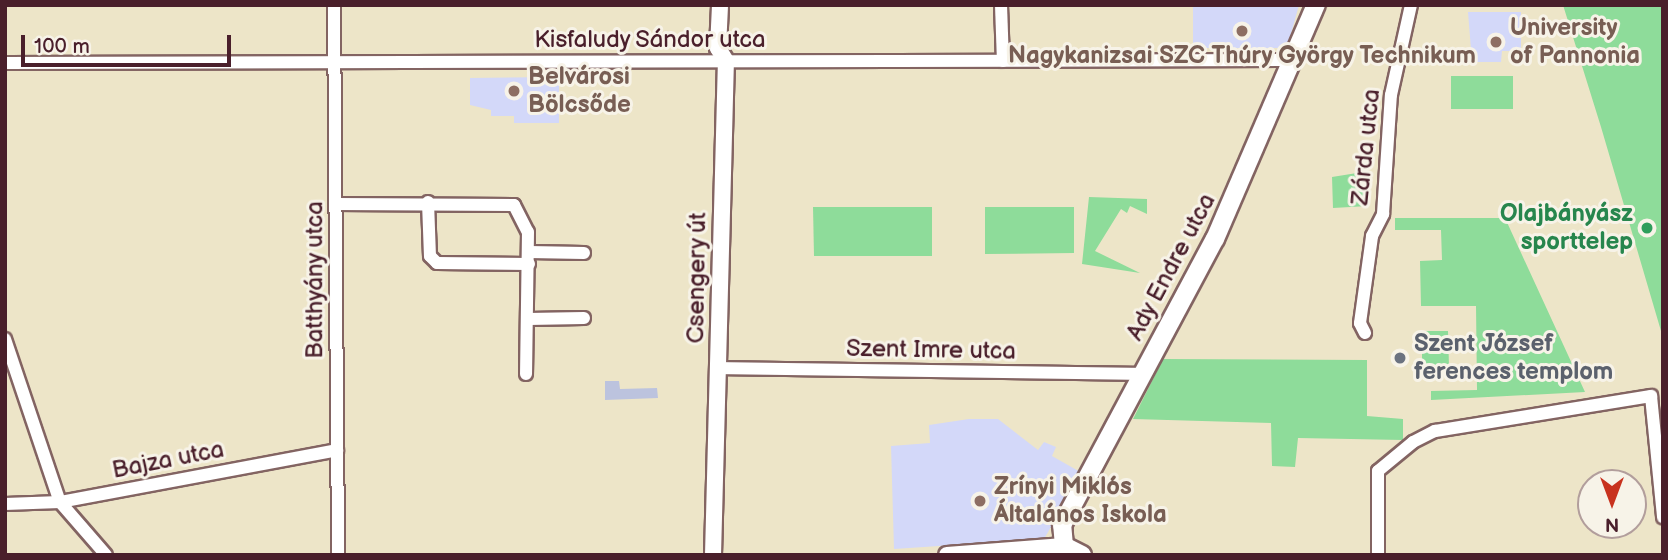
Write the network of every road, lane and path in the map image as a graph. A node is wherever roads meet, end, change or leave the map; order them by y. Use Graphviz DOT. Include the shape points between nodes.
graph roads {
  1 [pos="334,5"];
  2 [pos="720,5"];
  3 [pos="1001,5"];
  4 [pos="1317,5"];
  5 [pos="1411,5"];
  6 [pos="726,61"];
  7 [pos="1003,61"];
  8 [pos="5,63"];
  9 [pos="335,63"];
  10 [pos="1292,66"];
  11 [pos="428,202"];
  12 [pos="336,204"];
  13 [pos="584,253"];
  14 [pos="529,258"];
  15 [pos="584,318"];
  16 [pos="528,319"];
  17 [pos="1365,333"];
  18 [pos="5,339"];
  19 [pos="719,368"];
  20 [pos="526,374"];
  21 [pos="1142,374"];
  22 [pos="337,450"];
  23 [pos="60,502"];
  24 [pos="5,504"];
  25 [pos="1663,517"];
  26 [pos="1064,546"];
  27 [pos="106,555"];
  28 [pos="338,555"];
  29 [pos="713,555"];
  30 [pos="947,555"];
  31 [pos="1082,555"];
  32 [pos="1378,555"];
  1 -- 9 [label="street, Batthyány utca"];
  2 -- 6 [label="street, Csengery út" via="718,47"];
  3 -- 7 [label="street"];
  4 -- 10 [label="main road, Ady Endre utca"];
  5 -- 17 [label="street, Zárda utca" via="1391,95 1383,214 1372,236 1360,323"];
  6 -- 7 [label="street, Kisfaludy Sándor utca"];
  6 -- 9 [label="street, Kisfaludy Sándor utca"];
  6 -- 19 [label="street, Csengery út"];
  7 -- 10 [label="street, Kisfaludy Sándor utca" via="1283,60"];
  8 -- 9 [label="street, Kisfaludy Sándor utca"];
  9 -- 12 [label="street, Batthyány utca"];
  10 -- 21 [label="main road, Ady Endre utca" via="1215,240"];
  11 -- 12 [label="street"];
  11 -- 14 [label="street" via="514,205 525,220"];
  11 -- 14 [label="street" via="430,256 437,263"];
  12 -- 22 [label="street, Batthyány utca"];
  13 -- 14 [label="street"];
  14 -- 16 [label="street"];
  15 -- 16 [label="street"];
  16 -- 20 [label="street"];
  18 -- 23 [label="street"];
  19 -- 21 [label="street, Szent Imre utca"];
  19 -- 29 [label="street, Csengery út"];
  21 -- 26 [label="main road, Ady Endre utca" via="1062,525"];
  22 -- 23 [label="street, Bajza utca"];
  22 -- 28 [label="street, Batthyány utca"];
  23 -- 24 [label="street, Bajza utca"];
  23 -- 27 [label="street"];
  25 -- 32 [label="street" via="1651,396 1435,432 1378,471"];
  26 -- 30 [label="street"];
  26 -- 31 [label="main road"];
}
